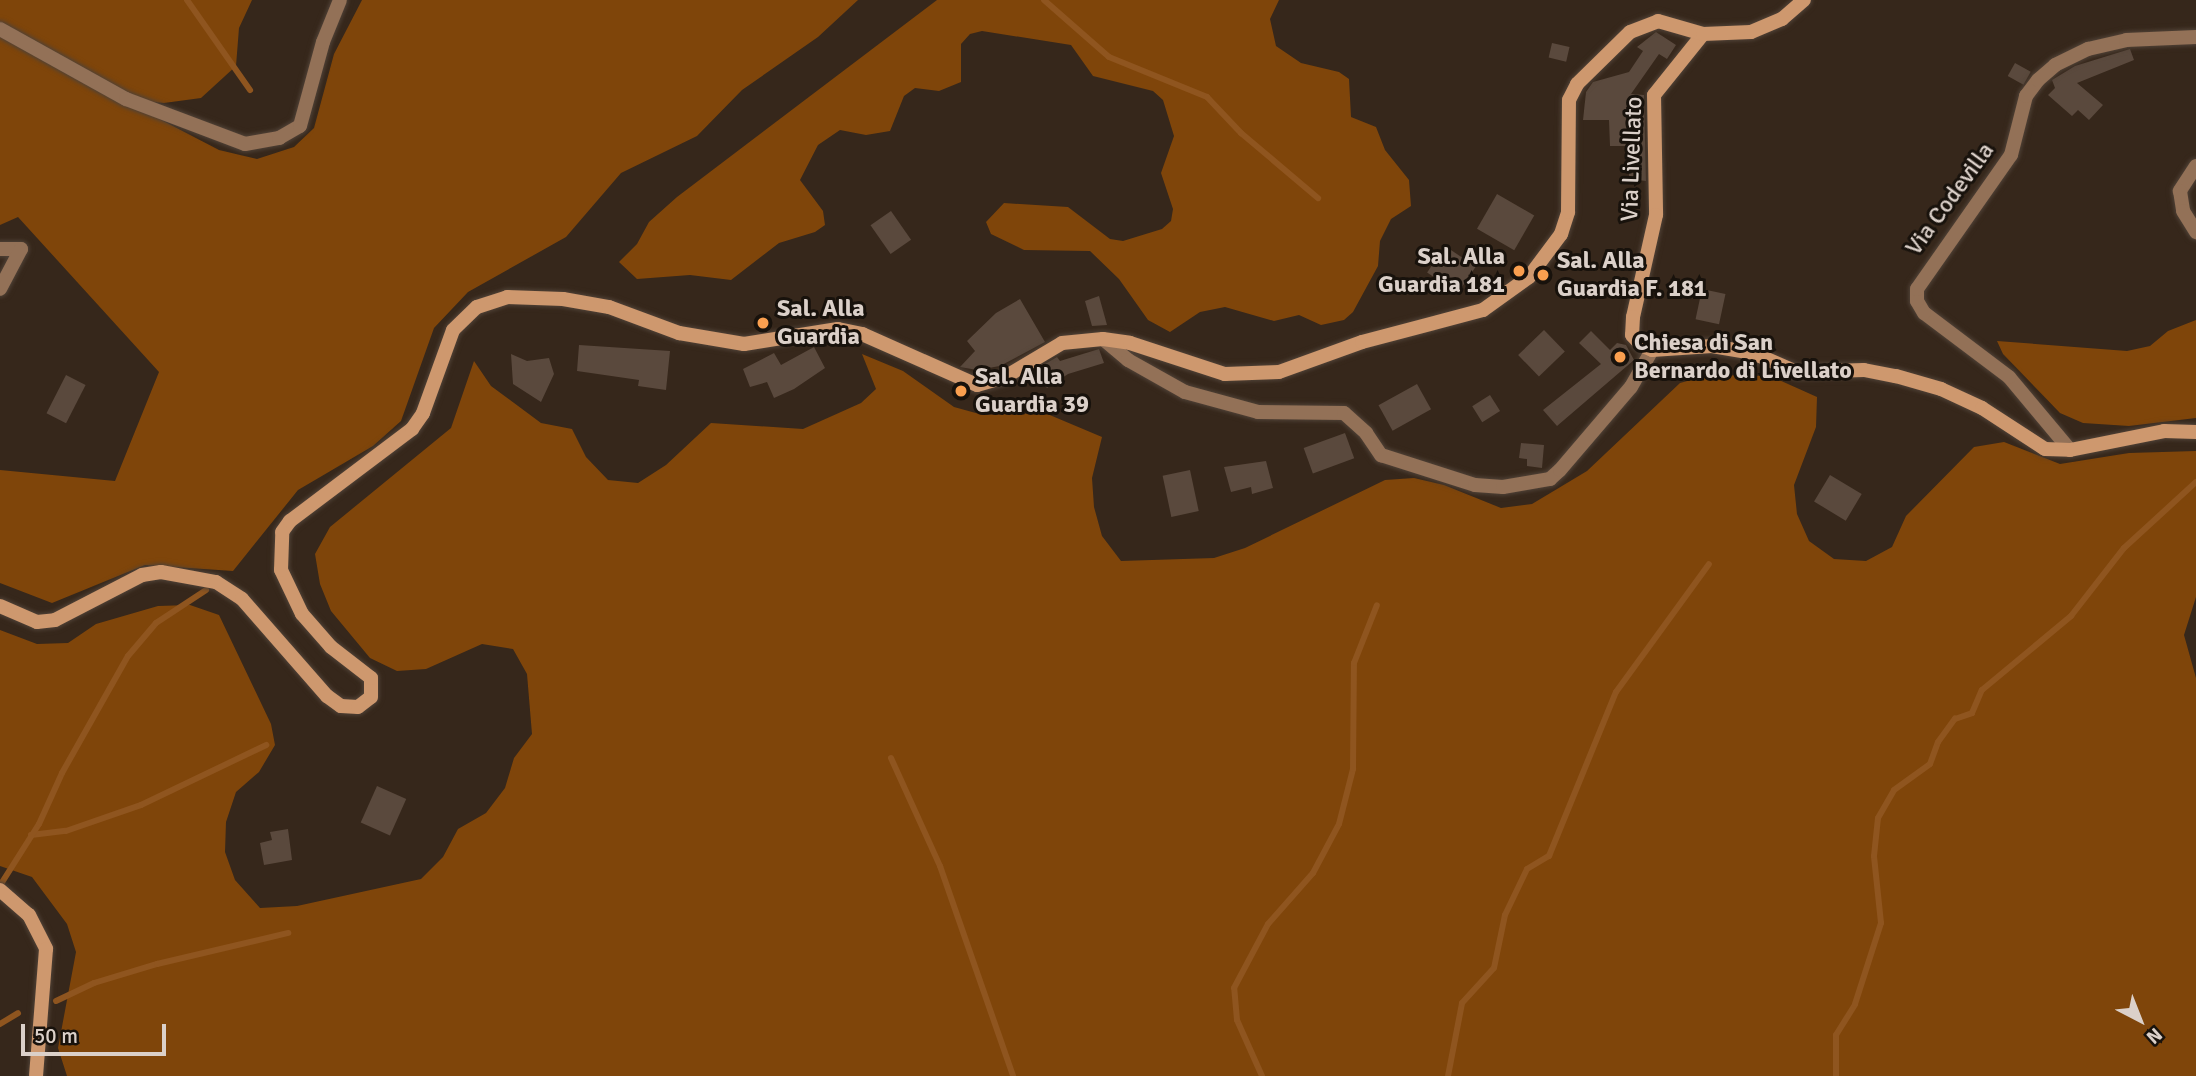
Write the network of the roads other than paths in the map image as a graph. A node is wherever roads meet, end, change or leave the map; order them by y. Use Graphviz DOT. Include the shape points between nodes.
graph roads {
  1 [pos="340,0"];
  2 [pos="1804,0"];
  3 [pos="0,29"];
  4 [pos="1703,34"];
  5 [pos="2196,37"];
  6 [pos="2196,166"];
  7 [pos="2196,232"];
  8 [pos="0,249"];
  9 [pos="0,289"];
  10 [pos="1103,339"];
  11 [pos="1652,350"];
  12 [pos="2196,432"];
  13 [pos="2070,450"];
  14 [pos="0,606"];
  15 [pos="0,890"];
  16 [pos="36,1076"];
  1 -- 3 [label="street" via="300,126 279,138 244,144 125,99"];
  2 -- 4 [label="main road" via="1767,27 1727,36"];
  4 -- 10 [label="main road" via="1658,21 1639,26 1577,84 1566,119 1570,187 1561,234 1529,278 1483,310 1362,342 1279,372 1251,376 1225,374 1130,343"];
  4 -- 11 [label="main road, Via Livellato" via="1654,95 1656,215 1632,335"];
  5 -- 13 [label="street, Via Codevilla" via="2126,40 2088,49 2055,65 2026,96 2011,155 1917,289 1924,313 2009,377"];
  6 -- 7 [label="street" via="2180,191 2183,211"];
  8 -- 9 [label="street" via="21,249"];
  10 -- 11 [label="street" via="1128,360 1185,392 1258,412 1344,413 1381,455 1475,485 1503,487 1550,479 1560,470 1632,387"];
  10 -- 14 [label="main road" via="1062,343 1005,377 977,384 862,334 838,329 744,344 679,333 609,307 563,299 507,297 477,307 453,330 430,396 412,429 290,521 282,532 281,570 302,614 331,647 371,678 371,697 358,707 341,706 327,696 242,599 216,582 161,572 142,575 55,620 37,622"];
  11 -- 13 [label="main road" via="1712,346 1753,353 1797,372 1864,370 1896,376 1941,389 1982,408 2046,449"];
  12 -- 13 [label="main road" via="2164,431"];
  15 -- 16 [label="main road" via="29,915 46,949"];
}
